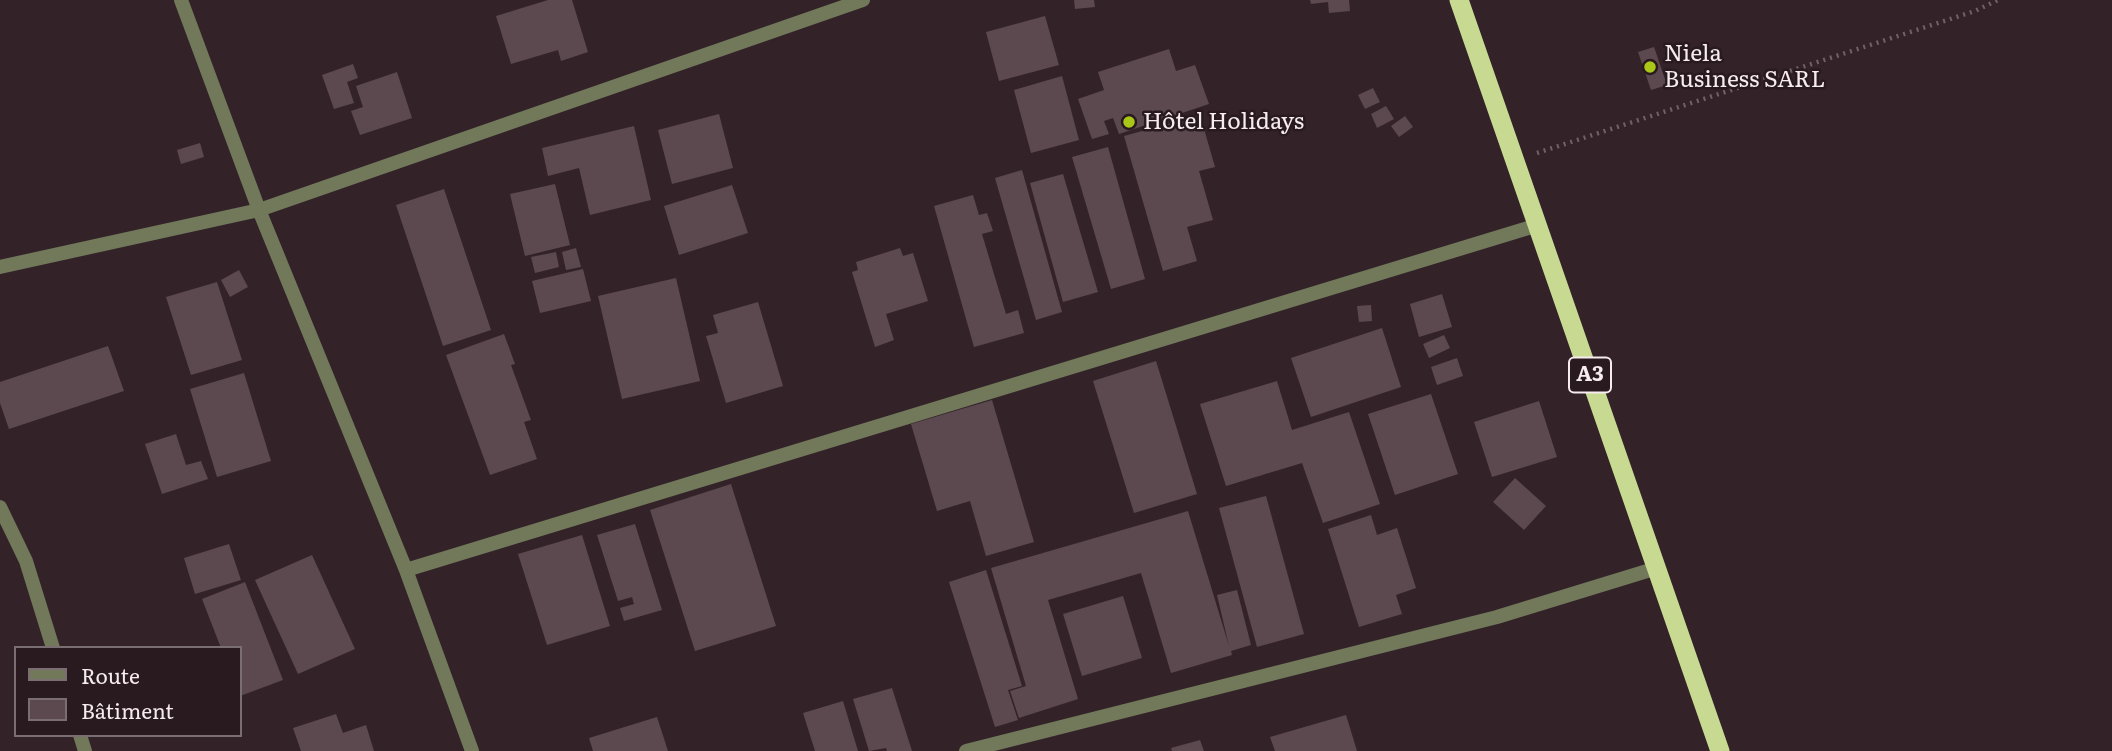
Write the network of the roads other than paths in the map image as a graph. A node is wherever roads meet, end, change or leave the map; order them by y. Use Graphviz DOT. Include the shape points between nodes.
graph roads {
  1 [pos="181,0"];
  2 [pos="863,0"];
  3 [pos="1459,0"];
  4 [pos="259,210"];
  5 [pos="1538,225"];
  6 [pos="0,267"];
  7 [pos="0,507"];
  8 [pos="1657,568"];
  9 [pos="406,570"];
  10 [pos="52,646"];
  11 [pos="472,751"];
  12 [pos="966,751"];
  13 [pos="1720,751"];
  1 -- 4 [label="street"];
  2 -- 4 [label="street"];
  3 -- 5 [label="highway, A3"];
  4 -- 6 [label="street"];
  4 -- 9 [label="street"];
  5 -- 8 [label="highway, A3"];
  5 -- 9 [label="street"];
  7 -- 10 [label="street" via="26,561"];
  8 -- 12 [label="street" via="1497,617"];
  8 -- 13 [label="highway, A3"];
  9 -- 11 [label="street"];
}
